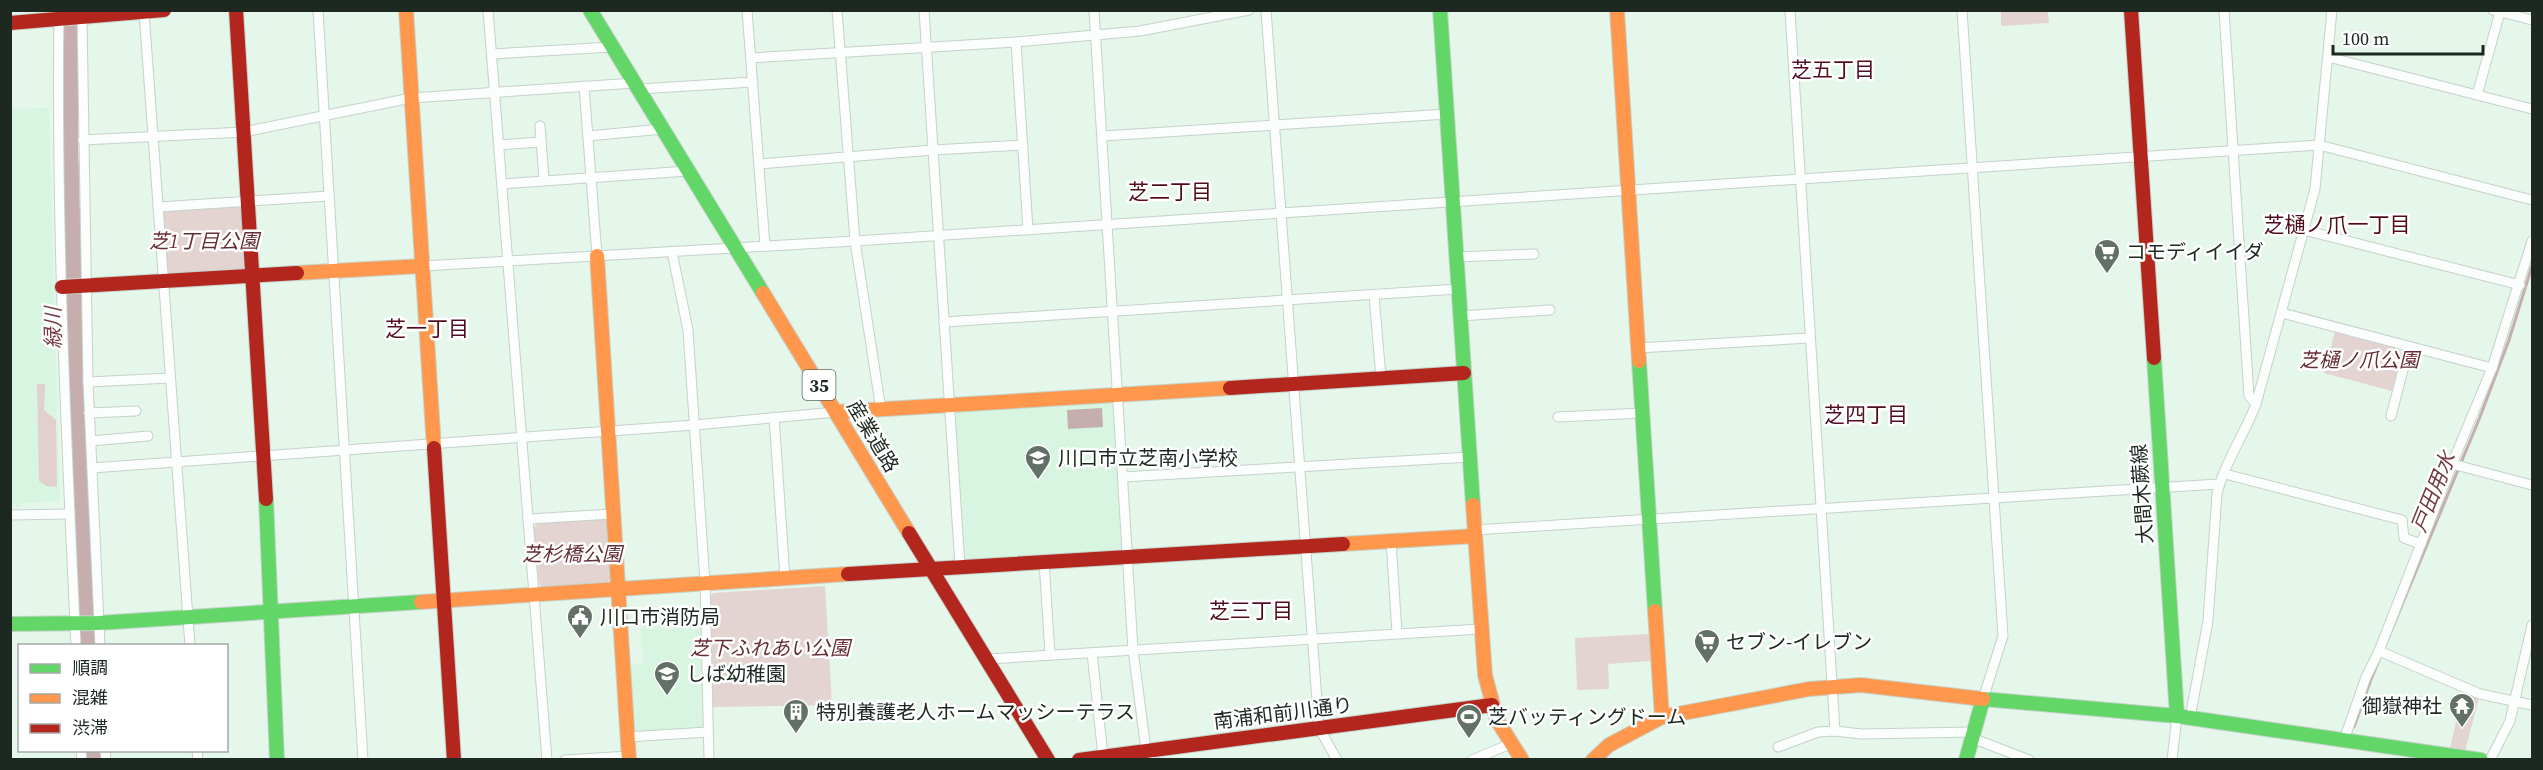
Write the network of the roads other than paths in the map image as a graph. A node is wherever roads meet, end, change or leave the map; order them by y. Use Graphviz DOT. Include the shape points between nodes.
graph roads {
  1 [pos="236,10"];
  2 [pos="318,10"];
  3 [pos="406,10"];
  4 [pos="488,10"];
  5 [pos="590,10"];
  6 [pos="747,10"];
  7 [pos="837,10"];
  8 [pos="924,10"];
  9 [pos="1094,10"];
  10 [pos="1249,10"];
  11 [pos="1266,10"];
  12 [pos="1440,10"];
  13 [pos="1617,10"];
  14 [pos="1790,10"];
  15 [pos="1962,10"];
  16 [pos="2131,10"];
  17 [pos="2224,10"];
  18 [pos="2332,10"];
  19 [pos="152,11"];
  20 [pos="2496,11"];
  21 [pos="68,17"];
  22 [pos="2532,20"];
  23 [pos="10,23"];
  24 [pos="1096,35"];
  25 [pos="1016,42"];
  26 [pos="612,47"];
  27 [pos="927,48"];
  28 [pos="840,53"];
  29 [pos="492,54"];
  30 [pos="2328,57"];
  31 [pos="751,58"];
  32 [pos="753,82"];
  33 [pos="584,86"];
  34 [pos="637,86"];
  35 [pos="495,91"];
  36 [pos="2477,95"];
  37 [pos="411,98"];
  38 [pos="2532,109"];
  39 [pos="1447,114"];
  40 [pos="325,116"];
  41 [pos="1274,125"];
  42 [pos="540,126"];
  43 [pos="663,129"];
  44 [pos="244,132"];
  45 [pos="588,136"];
  46 [pos="1103,136"];
  47 [pos="153,137"];
  48 [pos="83,140"];
  49 [pos="541,142"];
  50 [pos="499,145"];
  51 [pos="2319,145"];
  52 [pos="1023,146"];
  53 [pos="933,150"];
  54 [pos="2233,150"];
  55 [pos="2140,157"];
  56 [pos="849,158"];
  57 [pos="759,164"];
  58 [pos="1972,168"];
  59 [pos="688,171"];
  60 [pos="591,177"];
  61 [pos="1800,179"];
  62 [pos="544,180"];
  63 [pos="502,184"];
  64 [pos="1628,190"];
  65 [pos="329,196"];
  66 [pos="2532,200"];
  67 [pos="248,201"];
  68 [pos="1453,202"];
  69 [pos="158,207"];
  70 [pos="1281,213"];
  71 [pos="1108,224"];
  72 [pos="1028,230"];
  73 [pos="2304,230"];
  74 [pos="938,236"];
  75 [pos="855,241"];
  76 [pos="2532,241"];
  77 [pos="765,246"];
  78 [pos="735,248"];
  79 [pos="672,252"];
  80 [pos="1534,254"];
  81 [pos="597,256"];
  82 [pos="1456,257"];
  83 [pos="508,261"];
  84 [pos="422,266"];
  85 [pos="334,271"];
  86 [pos="253,276"];
  87 [pos="163,281"];
  88 [pos="2520,285"];
  89 [pos="86,286"];
  90 [pos="62,287"];
  91 [pos="1459,289"];
  92 [pos="1374,295"];
  93 [pos="1287,301"];
  94 [pos="1550,310"];
  95 [pos="1113,312"];
  96 [pos="2282,313"];
  97 [pos="1460,316"];
  98 [pos="944,322"];
  99 [pos="1810,338"];
  100 [pos="2409,346"];
  101 [pos="1638,348"];
  102 [pos="2492,368"];
  103 [pos="1464,373"];
  104 [pos="170,378"];
  105 [pos="1381,378"];
  106 [pos="88,382"];
  107 [pos="1293,384"];
  108 [pos="1118,395"];
  109 [pos="2256,404"];
  110 [pos="949,405"];
  111 [pos="881,410"];
  112 [pos="136,411"];
  113 [pos="836,412"];
  114 [pos="89,413"];
  115 [pos="1643,413"];
  116 [pos="2391,416"];
  117 [pos="774,417"];
  118 [pos="1558,417"];
  119 [pos="695,425"];
  120 [pos="607,431"];
  121 [pos="148,436"];
  122 [pos="522,436"];
  123 [pos="90,441"];
  124 [pos="433,442"];
  125 [pos="344,449"];
  126 [pos="264,455"];
  127 [pos="1470,457"];
  128 [pos="176,462"];
  129 [pos="2452,464"];
  130 [pos="1299,467"];
  131 [pos="92,468"];
  132 [pos="2225,474"];
  133 [pos="1123,477"];
  134 [pos="2219,484"];
  135 [pos="2532,485"];
  136 [pos="2162,487"];
  137 [pos="1994,498"];
  138 [pos="1821,509"];
  139 [pos="69,514"];
  140 [pos="612,514"];
  141 [pos="10,515"];
  142 [pos="528,519"];
  143 [pos="1649,520"];
  144 [pos="1475,533"];
  145 [pos="1391,541"];
  146 [pos="2421,544"];
  147 [pos="1304,546"];
  148 [pos="1127,556"];
  149 [pos="1044,561"];
  150 [pos="960,567"];
  151 [pos="932,569"];
  152 [pos="785,578"];
  153 [pos="705,583"];
  154 [pos="617,589"];
  155 [pos="534,594"];
  156 [pos="443,600"];
  157 [pos="354,606"];
  158 [pos="269,611"];
  159 [pos="188,617"];
  160 [pos="76,623"];
  161 [pos="98,623"];
  162 [pos="10,624"];
  163 [pos="2532,625"];
  164 [pos="1481,629"];
  165 [pos="1397,633"];
  166 [pos="1311,638"];
  167 [pos="76,644"];
  168 [pos="100,644"];
  169 [pos="190,644"];
  170 [pos="1133,650"];
  171 [pos="2379,651"];
  172 [pos="1092,653"];
  173 [pos="1050,655"];
  174 [pos="988,659"];
  175 [pos="1832,686"];
  176 [pos="1983,699"];
  177 [pos="2515,702"];
  178 [pos="1492,705"];
  179 [pos="2532,705"];
  180 [pos="1662,717"];
  181 [pos="2184,717"];
  182 [pos="1319,728"];
  183 [pos="1834,731"];
  184 [pos="708,732"];
  185 [pos="1973,735"];
  186 [pos="627,737"];
  187 [pos="2344,740"];
  188 [pos="1510,744"];
  189 [pos="1778,747"];
  190 [pos="1149,755"];
  191 [pos="1104,756"];
  192 [pos="2174,757"];
  193 [pos="629,758"];
  194 [pos="277,759"];
  195 [pos="363,759"];
  196 [pos="454,759"];
  197 [pos="547,759"];
  198 [pos="565,759"];
  199 [pos="709,759"];
  200 [pos="1048,759"];
  201 [pos="1079,759"];
  202 [pos="1337,759"];
  203 [pos="1472,759"];
  204 [pos="1522,759"];
  205 [pos="1593,759"];
  206 [pos="1966,759"];
  207 [pos="2029,759"];
  208 [pos="2481,759"];
  209 [pos="2490,759"];
  1 -- 44 [label="street"];
  2 -- 40 [label="street"];
  3 -- 37 [label="street"];
  4 -- 29 [label="street"];
  5 -- 26 [label="street, 産業道路 / 35"];
  6 -- 31 [label="street"];
  7 -- 28 [label="street"];
  8 -- 27 [label="street"];
  9 -- 24 [label="street"];
  10 -- 24 [label="street" via="1140,31"];
  11 -- 41 [label="street"];
  12 -- 39 [label="street"];
  13 -- 64 [label="street"];
  14 -- 61 [label="street"];
  15 -- 58 [label="street"];
  16 -- 55 [label="street, 大間木蕨線"];
  17 -- 54 [label="street"];
  18 -- 30 [label="street"];
  19 -- 21 [label="street"];
  19 -- 47 [label="street"];
  20 -- 22 [label="street"];
  20 -- 36 [label="street"];
  21 -- 23 [label="street"];
  21 -- 48 [label="street"];
  21 -- 90 [label="street" via="57,102"];
  24 -- 25 [label="street"];
  24 -- 46 [label="street"];
  25 -- 27 [label="street"];
  25 -- 52 [label="street"];
  26 -- 29 [label="street"];
  26 -- 34 [label="street, 産業道路 / 35"];
  27 -- 28 [label="street"];
  27 -- 53 [label="street"];
  28 -- 31 [label="street"];
  28 -- 56 [label="street"];
  29 -- 35 [label="street"];
  30 -- 36 [label="street"];
  30 -- 51 [label="street"];
  31 -- 32 [label="street"];
  32 -- 34 [label="street"];
  32 -- 57 [label="street"];
  33 -- 34 [label="street"];
  33 -- 35 [label="street"];
  33 -- 45 [label="street"];
  34 -- 43 [label="street, 産業道路 / 35"];
  35 -- 37 [label="street"];
  35 -- 50 [label="street"];
  36 -- 38 [label="street"];
  37 -- 40 [label="street"];
  37 -- 84 [label="street"];
  39 -- 41 [label="street"];
  39 -- 68 [label="street"];
  40 -- 44 [label="street"];
  40 -- 65 [label="street"];
  41 -- 46 [label="street"];
  41 -- 70 [label="street"];
  42 -- 49 [label="street"];
  43 -- 45 [label="street"];
  43 -- 59 [label="street, 産業道路 / 35"];
  44 -- 47 [label="street"];
  44 -- 67 [label="street"];
  45 -- 60 [label="street"];
  46 -- 71 [label="street"];
  47 -- 48 [label="street"];
  47 -- 69 [label="street"];
  48 -- 89 [label="street"];
  49 -- 50 [label="street"];
  49 -- 62 [label="street"];
  50 -- 63 [label="street"];
  51 -- 54 [label="street"];
  51 -- 66 [label="street"];
  51 -- 73 [label="street" via="2315,189"];
  52 -- 53 [label="street"];
  52 -- 72 [label="street"];
  53 -- 56 [label="street"];
  53 -- 74 [label="street"];
  54 -- 55 [label="street"];
  54 -- 109 [label="street" via="2249,396"];
  55 -- 58 [label="street"];
  55 -- 136 [label="street, 大間木蕨線"];
  56 -- 57 [label="street"];
  56 -- 75 [label="street"];
  57 -- 77 [label="street"];
  58 -- 61 [label="street"];
  58 -- 137 [label="street"];
  59 -- 60 [label="street"];
  59 -- 78 [label="street, 産業道路 / 35"];
  60 -- 62 [label="street"];
  60 -- 81 [label="street"];
  61 -- 64 [label="street"];
  61 -- 99 [label="street"];
  62 -- 63 [label="street"];
  63 -- 83 [label="street"];
  64 -- 68 [label="street"];
  64 -- 101 [label="street"];
  65 -- 67 [label="street"];
  65 -- 85 [label="street"];
  67 -- 69 [label="street"];
  67 -- 86 [label="street"];
  68 -- 70 [label="street"];
  68 -- 82 [label="street"];
  69 -- 87 [label="street"];
  70 -- 71 [label="street"];
  70 -- 93 [label="street"];
  71 -- 72 [label="street"];
  71 -- 95 [label="street"];
  72 -- 74 [label="street"];
  73 -- 88 [label="street"];
  73 -- 96 [label="street"];
  74 -- 75 [label="street"];
  74 -- 98 [label="street"];
  75 -- 77 [label="street"];
  75 -- 111 [label="street"];
  76 -- 88 [label="street"];
  77 -- 78 [label="street"];
  78 -- 79 [label="street"];
  78 -- 113 [label="street, 産業道路 / 35"];
  79 -- 81 [label="street"];
  79 -- 119 [label="street" via="688,330"];
  80 -- 82 [label="street"];
  81 -- 83 [label="street"];
  81 -- 120 [label="street"];
  82 -- 91 [label="street"];
  83 -- 84 [label="street"];
  83 -- 122 [label="street"];
  84 -- 85 [label="street"];
  84 -- 124 [label="street"];
  85 -- 86 [label="street"];
  85 -- 125 [label="street"];
  86 -- 87 [label="street"];
  86 -- 126 [label="street"];
  87 -- 89 [label="street"];
  87 -- 104 [label="street"];
  88 -- 102 [label="street"];
  89 -- 90 [label="street"];
  89 -- 106 [label="street"];
  90 -- 139 [label="street"];
  91 -- 92 [label="street"];
  91 -- 97 [label="street"];
  92 -- 93 [label="street"];
  92 -- 105 [label="street"];
  93 -- 95 [label="street"];
  93 -- 107 [label="street"];
  94 -- 97 [label="street"];
  95 -- 98 [label="street"];
  95 -- 108 [label="street"];
  96 -- 100 [label="street"];
  96 -- 109 [label="street"];
  97 -- 103 [label="street"];
  98 -- 110 [label="street"];
  99 -- 101 [label="street"];
  99 -- 138 [label="street"];
  100 -- 102 [label="street"];
  100 -- 116 [label="street"];
  101 -- 115 [label="street"];
  102 -- 129 [label="street"];
  103 -- 105 [label="street"];
  103 -- 127 [label="street"];
  104 -- 106 [label="street"];
  104 -- 128 [label="street"];
  105 -- 107 [label="street"];
  106 -- 114 [label="street"];
  107 -- 108 [label="street"];
  107 -- 130 [label="street"];
  108 -- 110 [label="street"];
  108 -- 133 [label="street"];
  109 -- 132 [label="street"];
  110 -- 111 [label="street"];
  110 -- 150 [label="street"];
  111 -- 113 [label="street"];
  112 -- 114 [label="street"];
  113 -- 117 [label="street"];
  113 -- 151 [label="street, 産業道路 / 35"];
  114 -- 123 [label="street"];
  115 -- 118 [label="street"];
  115 -- 143 [label="street"];
  117 -- 119 [label="street"];
  117 -- 152 [label="street"];
  119 -- 120 [label="street"];
  119 -- 153 [label="street"];
  120 -- 122 [label="street"];
  120 -- 140 [label="street"];
  121 -- 123 [label="street"];
  122 -- 124 [label="street"];
  122 -- 142 [label="street"];
  123 -- 131 [label="street"];
  124 -- 125 [label="street"];
  124 -- 156 [label="street"];
  125 -- 126 [label="street"];
  125 -- 157 [label="street"];
  126 -- 128 [label="street"];
  126 -- 158 [label="street"];
  127 -- 130 [label="street"];
  127 -- 144 [label="street"];
  128 -- 131 [label="street"];
  128 -- 159 [label="street"];
  129 -- 135 [label="street"];
  129 -- 146 [label="street"];
  130 -- 133 [label="street"];
  130 -- 147 [label="street"];
  131 -- 161 [label="street"];
  132 -- 134 [label="street"];
  132 -- 146 [label="street" via="2402,520 2404,538"];
  133 -- 148 [label="street"];
  134 -- 136 [label="street"];
  134 -- 181 [label="street" via="2208,621"];
  136 -- 137 [label="street"];
  136 -- 181 [label="street, 大間木蕨線"];
  137 -- 138 [label="street"];
  137 -- 176 [label="street" via="2003,636"];
  138 -- 143 [label="street"];
  138 -- 175 [label="street"];
  139 -- 141 [label="street"];
  139 -- 160 [label="street"];
  140 -- 142 [label="street"];
  140 -- 154 [label="street"];
  142 -- 155 [label="street"];
  143 -- 144 [label="street"];
  143 -- 180 [label="street"];
  144 -- 145 [label="street"];
  144 -- 164 [label="street"];
  145 -- 147 [label="street"];
  145 -- 165 [label="street"];
  146 -- 171 [label="street"];
  147 -- 148 [label="street"];
  147 -- 166 [label="street"];
  148 -- 149 [label="street"];
  148 -- 170 [label="street"];
  149 -- 150 [label="street"];
  149 -- 173 [label="street"];
  150 -- 151 [label="street"];
  151 -- 152 [label="street"];
  151 -- 174 [label="street, 産業道路 / 35"];
  152 -- 153 [label="street"];
  153 -- 154 [label="street"];
  153 -- 184 [label="street"];
  154 -- 155 [label="street"];
  154 -- 186 [label="street"];
  155 -- 156 [label="street"];
  155 -- 197 [label="street"];
  156 -- 157 [label="street"];
  156 -- 196 [label="street"];
  157 -- 158 [label="street"];
  157 -- 195 [label="street"];
  158 -- 159 [label="street"];
  158 -- 194 [label="street"];
  159 -- 161 [label="street"];
  159 -- 169 [label="street"];
  160 -- 161 [label="street"];
  160 -- 162 [label="street"];
  160 -- 167 [label="street"];
  161 -- 168 [label="street"];
  163 -- 177 [label="street"];
  164 -- 165 [label="street"];
  164 -- 178 [label="street"];
  165 -- 166 [label="street"];
  166 -- 170 [label="street"];
  166 -- 182 [label="street"];
  170 -- 172 [label="street"];
  170 -- 190 [label="street"];
  171 -- 177 [label="street" via="2468,690"];
  171 -- 187 [label="street"];
  172 -- 173 [label="street"];
  172 -- 191 [label="street"];
  173 -- 174 [label="street"];
  174 -- 200 [label="street, 産業道路 / 35"];
  175 -- 176 [label="street" via="1900,688"];
  175 -- 180 [label="street"];
  175 -- 183 [label="street"];
  176 -- 181 [label="street"];
  176 -- 185 [label="street"];
  177 -- 179 [label="street"];
  177 -- 209 [label="street" via="2510,721"];
  178 -- 182 [label="street, 南浦和前川通り"];
  178 -- 188 [label="street"];
  180 -- 205 [label="street" via="1610,745"];
  181 -- 187 [label="street"];
  181 -- 192 [label="street"];
  182 -- 190 [label="street, 南浦和前川通り"];
  182 -- 202 [label="street"];
  183 -- 185 [label="street"];
  183 -- 189 [label="street" via="1818,732"];
  184 -- 186 [label="street"];
  184 -- 199 [label="street"];
  185 -- 206 [label="street"];
  185 -- 207 [label="street"];
  186 -- 193 [label="street"];
  187 -- 208 [label="street"];
  188 -- 203 [label="street"];
  188 -- 204 [label="street"];
  190 -- 191 [label="street, 南浦和前川通り"];
  191 -- 201 [label="street, 南浦和前川通り"];
  193 -- 198 [label="street"];
}
